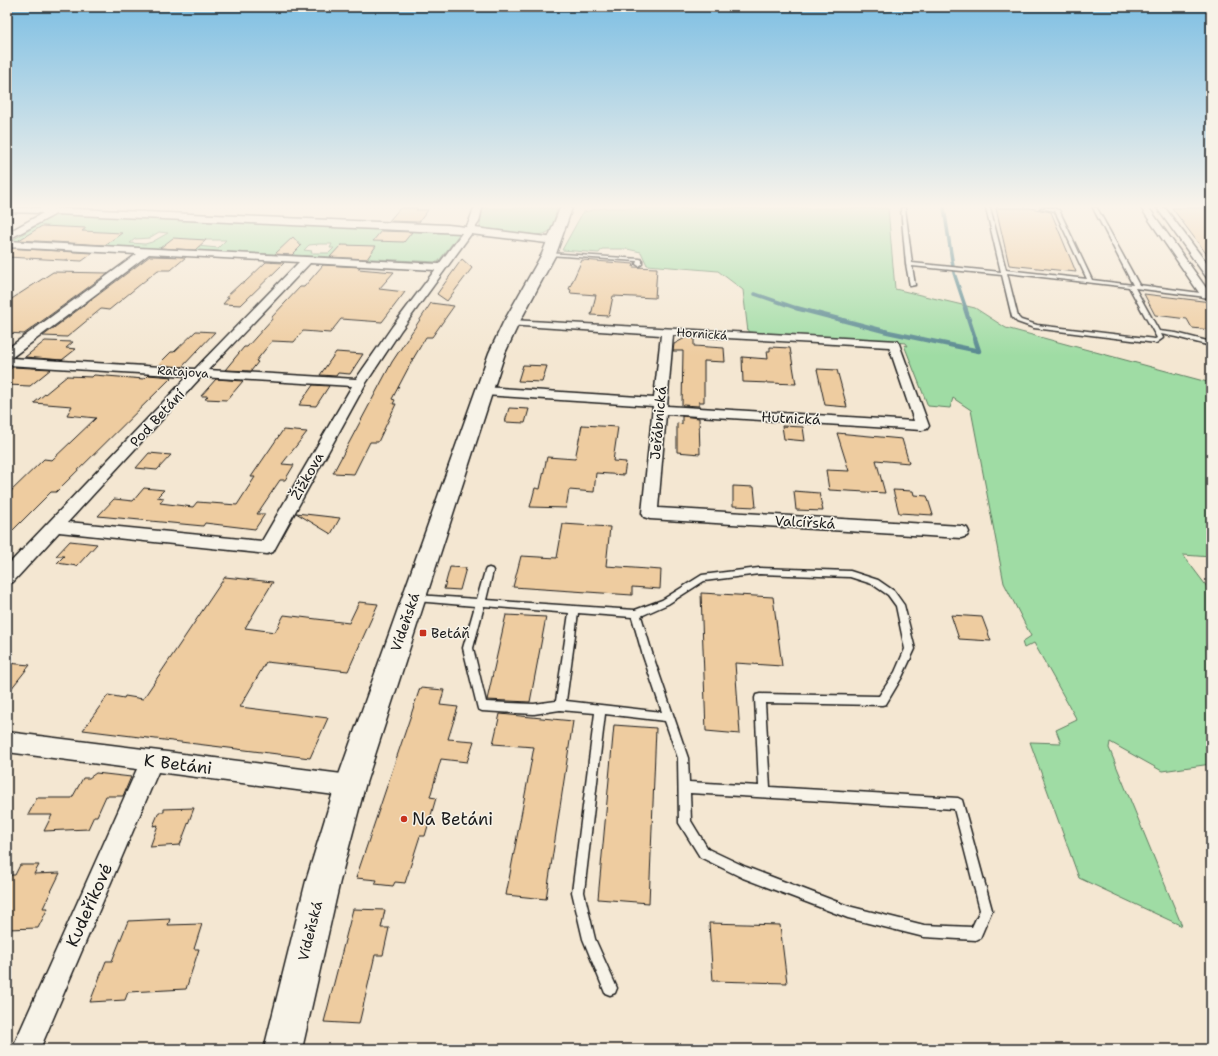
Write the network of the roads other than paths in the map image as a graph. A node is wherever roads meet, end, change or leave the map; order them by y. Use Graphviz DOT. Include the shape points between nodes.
graph roads {
  1 [pos="139,257"];
  2 [pos="273,257"];
  3 [pos="450,257"];
  4 [pos="546,257"];
  5 [pos="622,257"];
  6 [pos="908,257"];
  7 [pos="999,257"];
  8 [pos="1079,257"];
  9 [pos="1119,257"];
  10 [pos="1182,257"];
  11 [pos="1197,257"];
  12 [pos="308,259"];
  13 [pos="639,264"];
  14 [pos="909,264"];
  15 [pos="443,267"];
  16 [pos="1003,273"];
  17 [pos="1211,276"];
  18 [pos="1090,281"];
  19 [pos="912,285"];
  20 [pos="1134,287"];
  21 [pos="1207,291"];
  22 [pos="511,323"];
  23 [pos="667,332"];
  24 [pos="1156,332"];
  25 [pos="1211,344"];
  26 [pos="7,355"];
  27 [pos="7,361"];
  28 [pos="198,373"];
  29 [pos="360,384"];
  30 [pos="484,391"];
  31 [pos="660,406"];
  32 [pos="922,426"];
  33 [pos="650,513"];
  34 [pos="56,526"];
  35 [pos="960,532"];
  36 [pos="489,571"];
  37 [pos="7,577"];
  38 [pos="413,598"];
  39 [pos="480,602"];
  40 [pos="574,610"];
  41 [pos="636,614"];
  42 [pos="560,706"];
  43 [pos="600,710"];
  44 [pos="669,717"];
  45 [pos="7,742"];
  46 [pos="152,760"];
  47 [pos="350,786"];
  48 [pos="684,787"];
  49 [pos="765,792"];
  50 [pos="610,988"];
  51 [pos="26,1049"];
  52 [pos="283,1049"];
  1 -- 26 [label="street"];
  2 -- 12 [label="street"];
  3 -- 15 [label="street, Žižkova"];
  4 -- 22 [label="main road, Vídeňská"];
  5 -- 13 [label="lane" via="640,260"];
  6 -- 14 [label="lane"];
  7 -- 16 [label="lane"];
  8 -- 18 [label="lane"];
  9 -- 20 [label="lane"];
  10 -- 21 [label="street"];
  11 -- 17 [label="street"];
  12 -- 15 [label="street"];
  12 -- 28 [label="street, Pod Betání"];
  14 -- 16 [label="lane"];
  14 -- 19 [label="lane"];
  15 -- 29 [label="street, Žižkova" via="396,328"];
  16 -- 18 [label="lane"];
  16 -- 24 [label="lane" via="1015,317 1028,324 1152,342 1160,338"];
  18 -- 20 [label="lane"];
  20 -- 21 [label="lane"];
  20 -- 24 [label="lane"];
  22 -- 23 [label="street, Hornická"];
  22 -- 30 [label="main road, Vídeňská"];
  23 -- 31 [label="street, Jeřábnická"];
  23 -- 32 [label="street, Hornická" via="894,344"];
  24 -- 25 [label="lane"];
  27 -- 28 [label="street, Ratajova"];
  28 -- 29 [label="street, Ratajova"];
  28 -- 34 [label="street, Pod Betání"];
  29 -- 34 [label="street, Žižkova" via="267,548"];
  30 -- 31 [label="street, Hutnická"];
  30 -- 38 [label="main road, Vídeňská"];
  31 -- 32 [label="street, Hutnická"];
  31 -- 33 [label="street, Jeřábnická"];
  33 -- 35 [label="street, Valcířská"];
  34 -- 37 [label="street, Pod Betání"];
  36 -- 39 [label="lane"];
  38 -- 39 [label="lane"];
  38 -- 47 [label="main road, Vídeňská"];
  39 -- 40 [label="lane"];
  39 -- 42 [label="lane" via="468,648 482,706 534,709"];
  40 -- 41 [label="lane"];
  40 -- 42 [label="lane"];
  41 -- 44 [label="lane"];
  41 -- 49 [label="lane" via="665,602 702,578 759,571 850,574 875,582 891,593 900,605 910,649 899,674 882,700 760,698"];
  42 -- 43 [label="lane"];
  43 -- 44 [label="lane"];
  43 -- 50 [label="lane" via="578,892 589,939"];
  44 -- 48 [label="lane" via="683,758"];
  45 -- 46 [label="street, K Betáni"];
  46 -- 47 [label="street, K Betáni"];
  46 -- 51 [label="street, Kudeříkové"];
  47 -- 52 [label="main road, Vídeňská" via="323,882"];
  48 -- 49 [label="lane"];
  48 -- 49 [label="lane" via="685,823 704,853 743,872 848,912 924,930 976,934 986,910 958,804"];
}
